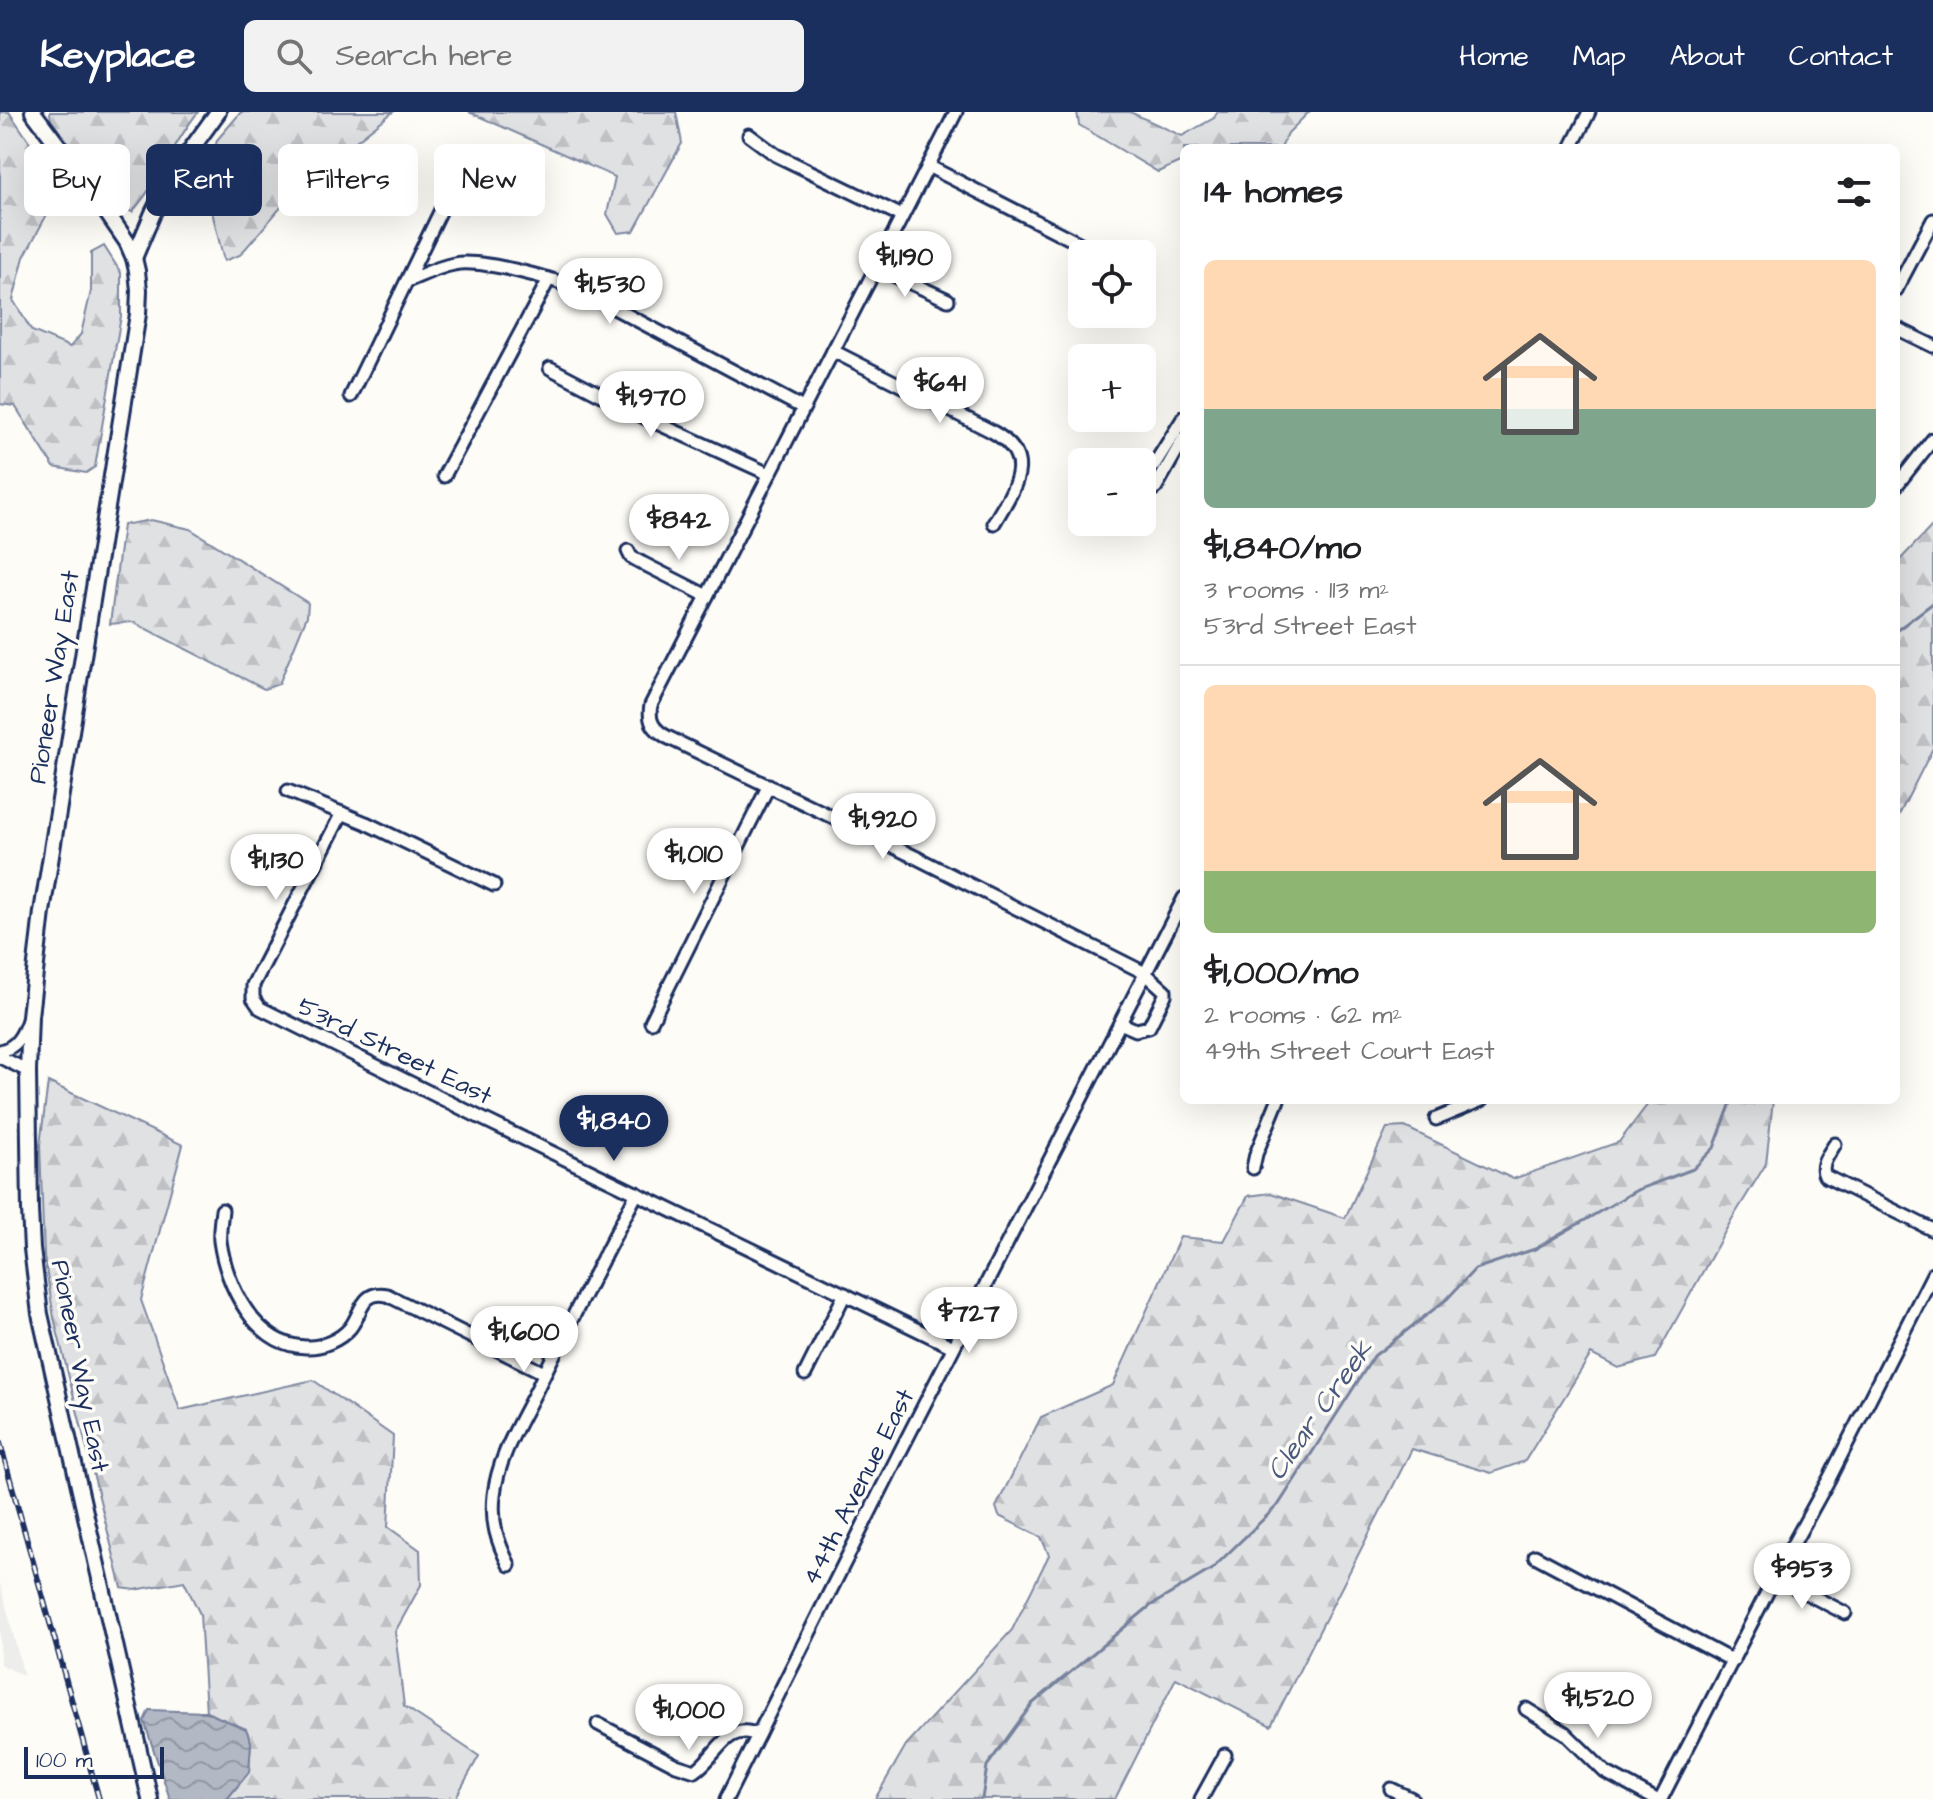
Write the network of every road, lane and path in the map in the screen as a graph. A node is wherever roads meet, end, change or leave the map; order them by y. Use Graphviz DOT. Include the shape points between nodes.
graph roads {
  1 [pos="33,112"];
  2 [pos="218,112"];
  3 [pos="956,112"];
  4 [pos="1589,112"];
  5 [pos="749,135"];
  6 [pos="1573,144"];
  7 [pos="928,166"];
  8 [pos="438,216"];
  9 [pos="902,216"];
  10 [pos="1933,220"];
  11 [pos="1073,240"];
  12 [pos="134,258"];
  13 [pos="876,267"];
  14 [pos="549,279"];
  15 [pos="407,281"];
  16 [pos="1900,282"];
  17 [pos="948,300"];
  18 [pos="1900,330"];
  19 [pos="1933,346"];
  20 [pos="833,351"];
  21 [pos="550,368"];
  22 [pos="351,396"];
  23 [pos="803,408"];
  24 [pos="1180,423"];
  25 [pos="1933,439"];
  26 [pos="1180,445"];
  27 [pos="769,474"];
  28 [pos="444,476"];
  29 [pos="1900,481"];
  30 [pos="994,523"];
  31 [pos="628,551"];
  32 [pos="707,596"];
  33 [pos="769,785"];
  34 [pos="288,791"];
  35 [pos="342,813"];
  36 [pos="494,885"];
  37 [pos="1180,910"];
  38 [pos="1145,973"];
  39 [pos="30,1016"];
  40 [pos="651,1022"];
  41 [pos="1120,1023"];
  42 [pos="0,1054"];
  43 [pos="28,1071"];
  44 [pos="1276,1104"];
  45 [pos="1472,1104"];
  46 [pos="1436,1119"];
  47 [pos="1835,1144"];
  48 [pos="1253,1168"];
  49 [pos="637,1193"];
  50 [pos="222,1210"];
  51 [pos="1933,1230"];
  52 [pos="1933,1274"];
  53 [pos="845,1294"];
  54 [pos="953,1347"];
  55 [pos="544,1373"];
  56 [pos="805,1374"];
  57 [pos="1535,1556"];
  58 [pos="509,1565"];
  59 [pos="1775,1577"];
  60 [pos="1845,1613"];
  61 [pos="1733,1661"];
  62 [pos="1526,1709"];
  63 [pos="598,1724"];
  64 [pos="758,1735"];
  65 [pos="1225,1755"];
  66 [pos="1391,1789"];
  67 [pos="150,1799"];
  68 [pos="726,1799"];
  69 [pos="1201,1799"];
  70 [pos="1412,1799"];
  71 [pos="1655,1799"];
  72 [pos="1661,1799"];
  1 -- 12 [label="main road, Pioneer Way East" via="118,226"];
  2 -- 12 [label="main road" via="171,177"];
  3 -- 7 [label="street"];
  4 -- 6 [label="street"];
  5 -- 9 [label="street" via="776,155"];
  7 -- 9 [label="street"];
  7 -- 11 [label="street"];
  8 -- 15 [label="street"];
  9 -- 13 [label="street"];
  10 -- 16 [label="street"];
  12 -- 39 [label="main road, Pioneer Way East" via="138,314 46,883"];
  13 -- 17 [label="street"];
  13 -- 20 [label="street"];
  14 -- 15 [label="street" via="466,262"];
  14 -- 23 [label="street" via="580,290"];
  14 -- 28 [label="street"];
  15 -- 22 [label="street"];
  18 -- 19 [label="street"];
  20 -- 23 [label="street"];
  20 -- 30 [label="street" via="1011,444 1017,480"];
  21 -- 27 [label="street"];
  23 -- 27 [label="street"];
  24 -- 26 [label="street" via="1144,481 1147,489 1156,487"];
  25 -- 29 [label="street"];
  27 -- 32 [label="street"];
  31 -- 32 [label="street"];
  32 -- 33 [label="street" via="651,705 651,722 667,737"];
  33 -- 38 [label="street"];
  33 -- 40 [label="street"];
  34 -- 35 [label="street"];
  35 -- 36 [label="street"];
  35 -- 49 [label="street, 53rd Street East" via="253,985 260,1008"];
  37 -- 38 [label="street, 44th Avenue East"];
  38 -- 41 [label="street, 44th Avenue East"];
  38 -- 41 [label="street" via="1165,995 1149,1027 1136,1030"];
  39 -- 42 [label="street" via="17,1042"];
  39 -- 43 [label="main road, Pioneer Way East"];
  41 -- 54 [label="street, 44th Avenue East"];
  42 -- 43 [label="street"];
  43 -- 67 [label="main road, Pioneer Way East" via="30,1210 38,1302"];
  44 -- 48 [label="street"];
  45 -- 46 [label="street"];
  47 -- 51 [label="street" via="1823,1165 1825,1176"];
  49 -- 53 [label="street, 53rd Street East"];
  49 -- 55 [label="street"];
  50 -- 55 [label="street" via="220,1239 233,1284 254,1321 274,1338 306,1347 330,1342 349,1329 366,1300 381,1294"];
  52 -- 59 [label="street"];
  53 -- 54 [label="street, 53rd Street East"];
  53 -- 56 [label="street"];
  54 -- 64 [label="street, 44th Avenue East"];
  55 -- 58 [label="street" via="495,1484 495,1533"];
  57 -- 61 [label="street"];
  59 -- 60 [label="street"];
  59 -- 61 [label="street"];
  61 -- 72 [label="street"];
  62 -- 71 [label="street" via="1565,1733 1605,1772"];
  63 -- 64 [label="street" via="695,1771 735,1733"];
  64 -- 68 [label="street, 44th Avenue East"];
  65 -- 69 [label="street"];
  66 -- 70 [label="street"];
}
